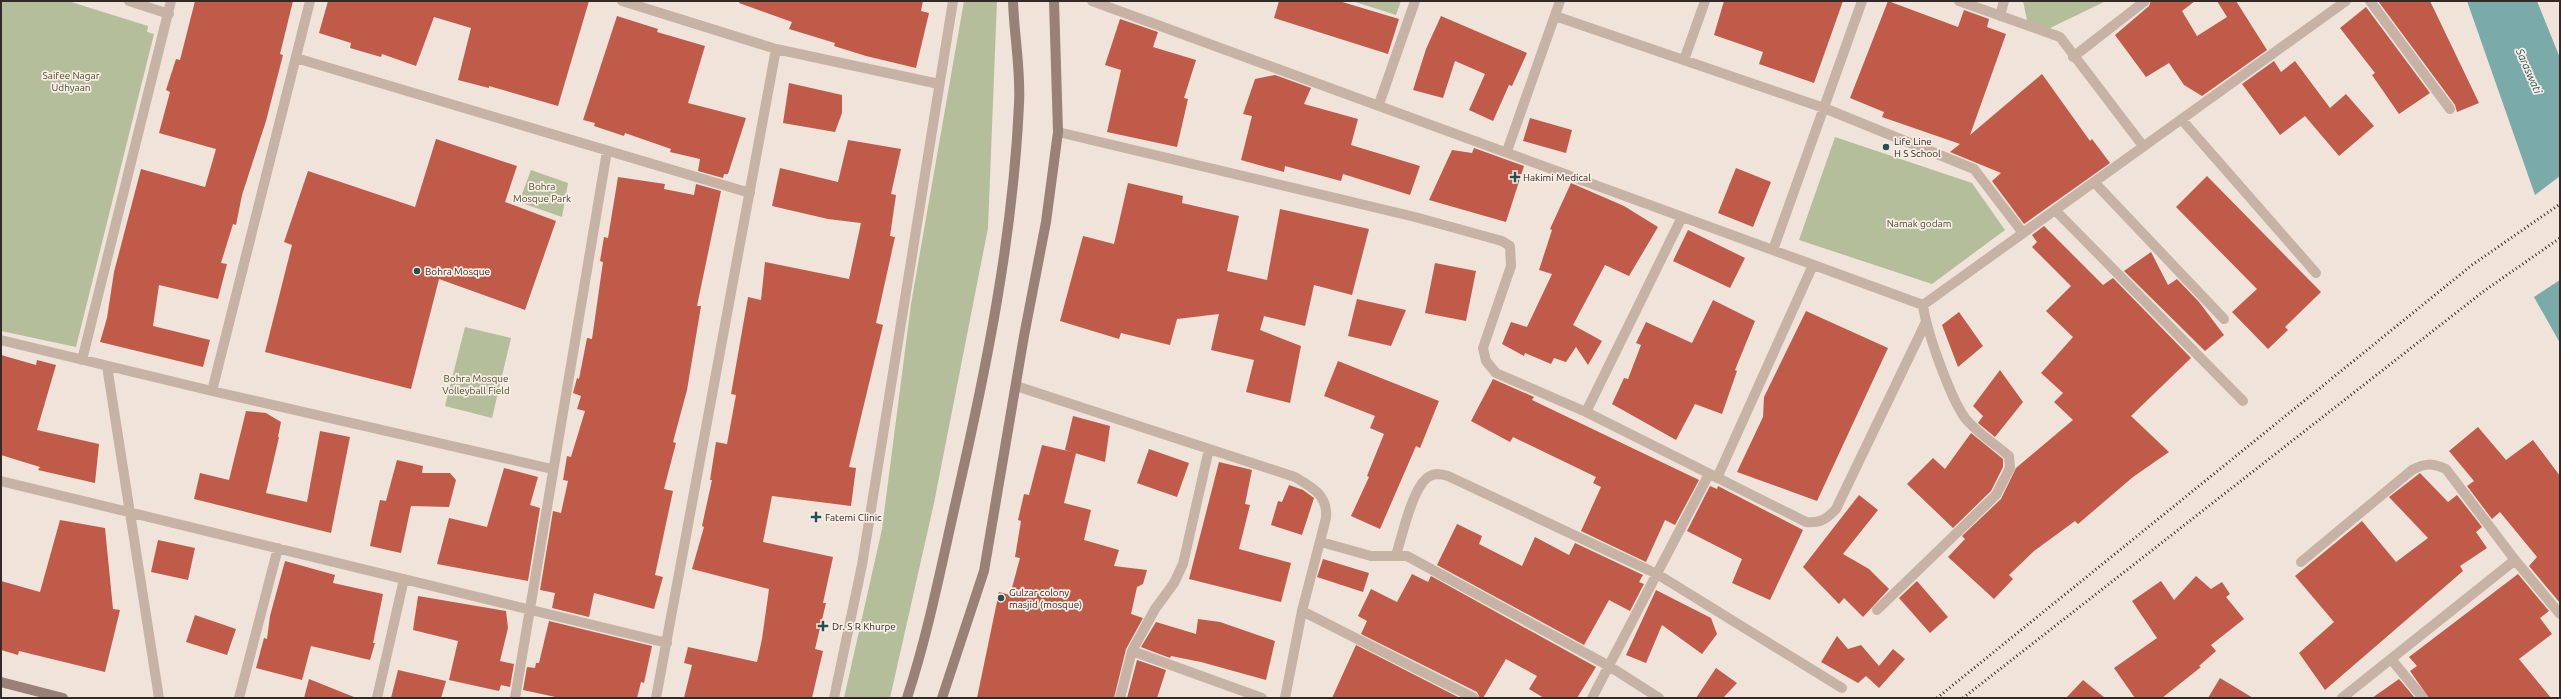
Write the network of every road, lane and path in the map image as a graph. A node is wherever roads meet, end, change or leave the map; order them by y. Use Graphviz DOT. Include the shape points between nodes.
graph roads {
  1 [pos="130,1"];
  2 [pos="171,1"];
  3 [pos="310,1"];
  4 [pos="622,1"];
  5 [pos="953,1"];
  6 [pos="1013,1"];
  7 [pos="1054,1"];
  8 [pos="1092,1"];
  9 [pos="1415,1"];
  10 [pos="1560,1"];
  11 [pos="1705,1"];
  12 [pos="1862,1"];
  13 [pos="1959,1"];
  14 [pos="2004,1"];
  15 [pos="2145,1"];
  16 [pos="2346,1"];
  17 [pos="2370,1"];
  18 [pos="169,14"];
  19 [pos="1555,16"];
  20 [pos="2000,16"];
  21 [pos="776,49"];
  22 [pos="2073,57"];
  23 [pos="296,58"];
  24 [pos="1684,60"];
  25 [pos="939,84"];
  26 [pos="1379,104"];
  27 [pos="1824,108"];
  28 [pos="2450,109"];
  29 [pos="2182,120"];
  30 [pos="1058,132"];
  31 [pos="2143,146"];
  32 [pos="607,151"];
  33 [pos="1507,152"];
  34 [pos="2094,182"];
  35 [pos="750,193"];
  36 [pos="2055,210"];
  37 [pos="1682,216"];
  38 [pos="2023,233"];
  39 [pos="1774,250"];
  40 [pos="1813,265"];
  41 [pos="2316,273"];
  42 [pos="1923,306"];
  43 [pos="2224,319"];
  44 [pos="1925,324"];
  45 [pos="1,340"];
  46 [pos="82,360"];
  47 [pos="107,366"];
  48 [pos="1016,386"];
  49 [pos="212,391"];
  50 [pos="2243,401"];
  51 [pos="1586,412"];
  52 [pos="1209,449"];
  53 [pos="552,469"];
  54 [pos="1713,476"];
  55 [pos="1,481"];
  56 [pos="129,511"];
  57 [pos="1321,542"];
  58 [pos="278,548"];
  59 [pos="1396,555"];
  60 [pos="2515,560"];
  61 [pos="2301,562"];
  62 [pos="1657,574"];
  63 [pos="404,579"];
  64 [pos="530,610"];
  65 [pos="1877,610"];
  66 [pos="1302,611"];
  67 [pos="2560,614"];
  68 [pos="666,643"];
  69 [pos="1132,652"];
  70 [pos="2391,659"];
  71 [pos="1609,666"];
  72 [pos="1,682"];
  73 [pos="1842,688"];
  74 [pos="63,698"];
  75 [pos="158,698"];
  76 [pos="239,698"];
  77 [pos="377,698"];
  78 [pos="515,698"];
  79 [pos="656,698"];
  80 [pos="834,698"];
  81 [pos="907,698"];
  82 [pos="942,698"];
  83 [pos="1120,698"];
  84 [pos="1262,698"];
  85 [pos="1285,698"];
  86 [pos="1474,698"];
  87 [pos="1592,698"];
  88 [pos="1659,698"];
  89 [pos="2342,698"];
  90 [pos="2423,698"];
  1 -- 18 [label="street"];
  2 -- 18 [label="street"];
  3 -- 23 [label="street"];
  4 -- 21 [label="street"];
  5 -- 25 [label="street"];
  6 -- 81 [label="main road" via="1019,102 1010,217 993,324 964,463 920,658"];
  7 -- 30 [label="main road"];
  8 -- 26 [label="street"];
  9 -- 26 [label="street"];
  10 -- 19 [label="street"];
  11 -- 24 [label="street"];
  12 -- 27 [label="street"];
  13 -- 20 [label="street"];
  14 -- 20 [label="street"];
  15 -- 22 [label="street"];
  16 -- 29 [label="street"];
  17 -- 28 [label="street"];
  18 -- 46 [label="street"];
  19 -- 24 [label="street"];
  19 -- 33 [label="street"];
  20 -- 22 [label="street" via="2060,38"];
  21 -- 25 [label="street"];
  21 -- 35 [label="street"];
  22 -- 31 [label="street"];
  23 -- 32 [label="street"];
  23 -- 49 [label="street"];
  24 -- 27 [label="street"];
  25 -- 80 [label="street" via="862,565"];
  26 -- 33 [label="street"];
  27 -- 38 [label="street" via="1974,169"];
  27 -- 39 [label="street"];
  29 -- 31 [label="street"];
  29 -- 41 [label="street"];
  30 -- 48 [label="main road" via="1046,222"];
  30 -- 51 [label="street" via="1407,215 1502,241 1510,246 1511,266 1485,338 1483,348 1486,361 1496,373"];
  31 -- 34 [label="street"];
  32 -- 35 [label="street"];
  32 -- 53 [label="street"];
  33 -- 37 [label="street"];
  34 -- 36 [label="street"];
  34 -- 43 [label="street"];
  35 -- 68 [label="street"];
  36 -- 38 [label="street"];
  36 -- 50 [label="street"];
  37 -- 39 [label="street"];
  37 -- 51 [label="street"];
  38 -- 42 [label="street"];
  39 -- 40 [label="street"];
  40 -- 42 [label="street"];
  40 -- 54 [label="street"];
  42 -- 44 [label="street"];
  44 -- 54 [label="street" via="1836,509 1827,519 1818,523 1806,522"];
  44 -- 65 [label="street" via="1965,418 2009,456 2010,468 1996,495"];
  45 -- 46 [label="street"];
  46 -- 47 [label="street"];
  47 -- 49 [label="street"];
  47 -- 56 [label="street"];
  48 -- 52 [label="street"];
  48 -- 82 [label="main road" via="984,571"];
  49 -- 53 [label="street"];
  51 -- 54 [label="street"];
  52 -- 57 [label="street" via="1295,477 1322,495 1327,507"];
  52 -- 69 [label="street" via="1184,564 1155,609"];
  53 -- 64 [label="street"];
  54 -- 62 [label="street"];
  55 -- 56 [label="street"];
  56 -- 58 [label="street"];
  56 -- 75 [label="street"];
  57 -- 59 [label="street" via="1370,556"];
  57 -- 66 [label="street"];
  58 -- 63 [label="street"];
  58 -- 76 [label="street"];
  59 -- 62 [label="street" via="1422,484 1429,476 1439,474"];
  59 -- 71 [label="street" via="1407,556"];
  60 -- 61 [label="street" via="2446,469 2435,464 2423,464 2412,470"];
  60 -- 67 [label="street"];
  60 -- 70 [label="street"];
  62 -- 71 [label="street"];
  62 -- 73 [label="street"];
  63 -- 64 [label="street"];
  63 -- 77 [label="street"];
  64 -- 68 [label="street"];
  64 -- 78 [label="street"];
  66 -- 85 [label="street"];
  66 -- 86 [label="street"];
  68 -- 79 [label="street"];
  69 -- 83 [label="street"];
  69 -- 84 [label="street"];
  70 -- 89 [label="street"];
  70 -- 90 [label="street"];
  71 -- 87 [label="street"];
  71 -- 88 [label="street"];
  72 -- 74 [label="main road"];
}
